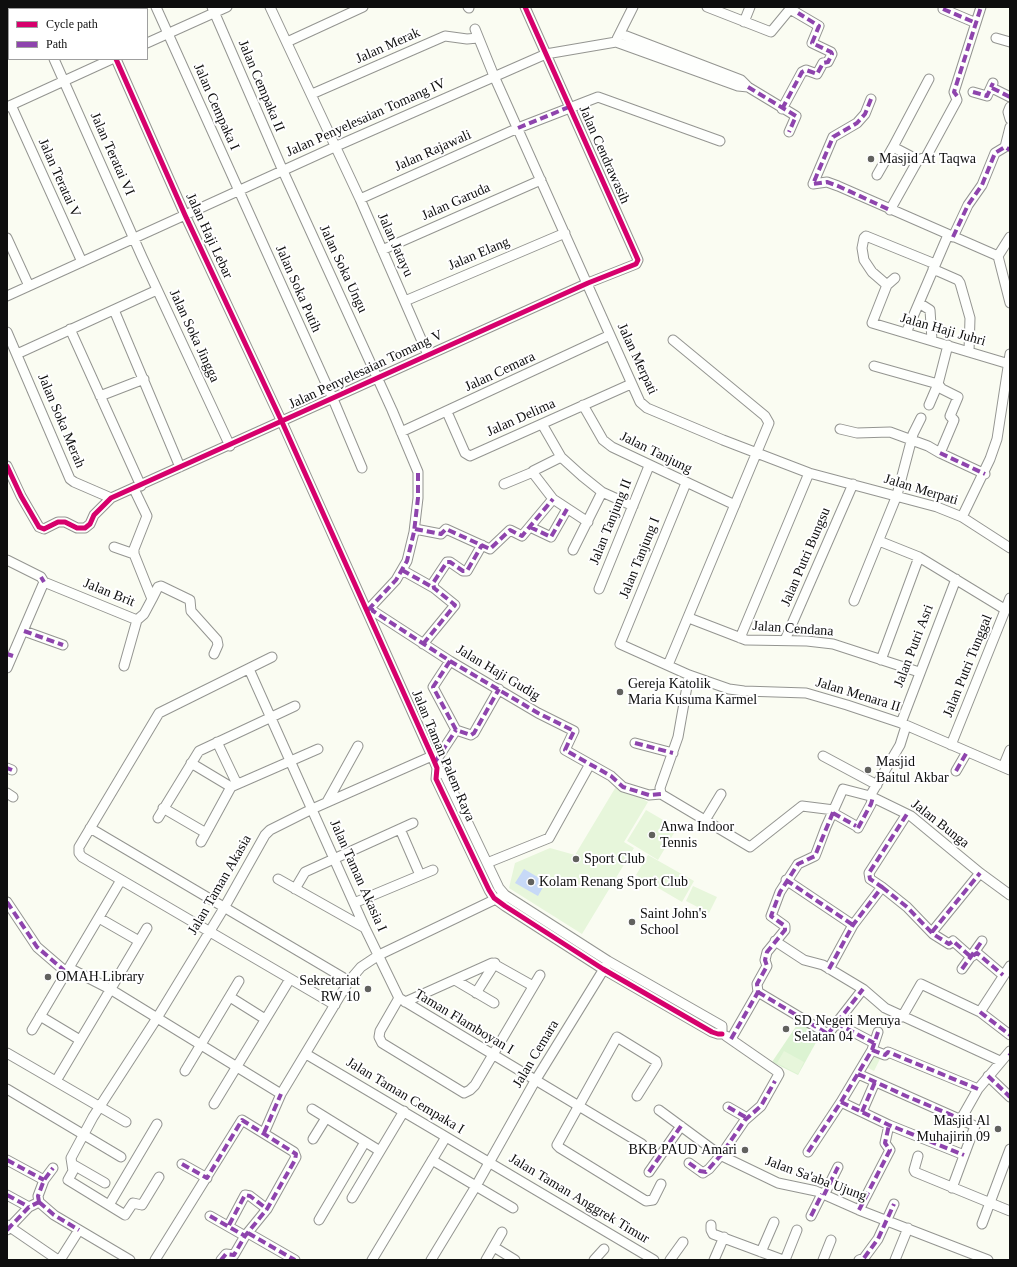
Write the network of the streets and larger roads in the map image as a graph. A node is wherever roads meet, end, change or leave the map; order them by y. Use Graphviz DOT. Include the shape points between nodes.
graph roads {
  1 [pos="156,7"];
  2 [pos="227,7"];
  3 [pos="270,7"];
  4 [pos="363,7"];
  5 [pos="525,7"];
  6 [pos="633,7"];
  7 [pos="707,7"];
  8 [pos="750,7"];
  9 [pos="981,7"];
  10 [pos="943,9"];
  11 [pos="213,10"];
  12 [pos="800,10"];
  13 [pos="744,22"];
  14 [pos="976,23"];
  15 [pos="475,29"];
  16 [pos="168,34"];
  17 [pos="478,38"];
  18 [pos="618,38"];
  19 [pos="996,38"];
  20 [pos="287,42"];
  21 [pos="1010,42"];
  22 [pos="148,43"];
  23 [pos="546,54"];
  24 [pos="54,60"];
  25 [pos="110,60"];
  26 [pos="116,60"];
  27 [pos="494,76"];
  28 [pos="929,79"];
  29 [pos="64,81"];
  30 [pos="973,92"];
  31 [pos="312,94"];
  32 [pos="1010,98"];
  33 [pos="871,99"];
  34 [pos="9,106"];
  35 [pos="570,107"];
  36 [pos="1010,107"];
  37 [pos="782,109"];
  38 [pos="1010,119"];
  39 [pos="1010,127"];
  40 [pos="518,128"];
  41 [pos="788,132"];
  42 [pos="720,142"];
  43 [pos="335,147"];
  44 [pos="893,147"];
  45 [pos="1008,148"];
  46 [pos="918,160"];
  47 [pos="283,171"];
  48 [pos="878,175"];
  49 [pos="541,180"];
  50 [pos="238,191"];
  51 [pos="360,199"];
  52 [pos="890,210"];
  53 [pos="185,215"];
  54 [pos="565,233"];
  55 [pos="951,236"];
  56 [pos="1010,237"];
  57 [pos="7,238"];
  58 [pos="134,238"];
  59 [pos="382,250"];
  60 [pos="998,256"];
  61 [pos="82,262"];
  62 [pos="934,266"];
  63 [pos="895,278"];
  64 [pos="588,283"];
  65 [pos="887,285"];
  66 [pos="29,286"];
  67 [pos="157,290"];
  68 [pos="7,296"];
  69 [pos="405,301"];
  70 [pos="919,303"];
  71 [pos="1010,303"];
  72 [pos="114,310"];
  73 [pos="70,330"];
  74 [pos="7,332"];
  75 [pos="906,333"];
  76 [pos="610,335"];
  77 [pos="673,340"];
  78 [pos="932,340"];
  79 [pos="948,345"];
  80 [pos="969,351"];
  81 [pos="17,354"];
  82 [pos="428,355"];
  83 [pos="1009,359"];
  84 [pos="874,366"];
  85 [pos="378,378"];
  86 [pos="144,379"];
  87 [pos="631,384"];
  88 [pos="938,384"];
  89 [pos="100,396"];
  90 [pos="1007,396"];
  91 [pos="333,399"];
  92 [pos="583,405"];
  93 [pos="929,405"];
  94 [pos="447,412"];
  95 [pos="921,418"];
  96 [pos="282,422"];
  97 [pos="542,424"];
  98 [pos="840,428"];
  99 [pos="402,432"];
  100 [pos="912,440"];
  101 [pos="230,446"];
  102 [pos="757,453"];
  103 [pos="940,453"];
  104 [pos="561,457"];
  105 [pos="7,466"];
  106 [pos="649,466"];
  107 [pos="180,467"];
  108 [pos="362,468"];
  109 [pos="532,472"];
  110 [pos="809,473"];
  111 [pos="984,474"];
  112 [pos="686,483"];
  113 [pos="504,484"];
  114 [pos="853,484"];
  115 [pos="138,487"];
  116 [pos="602,492"];
  117 [pos="897,495"];
  118 [pos="111,498"];
  119 [pos="553,498"];
  120 [pos="735,504"];
  121 [pos="633,506"];
  122 [pos="567,509"];
  123 [pos="962,517"];
  124 [pos="588,522"];
  125 [pos="530,527"];
  126 [pos="415,529"];
  127 [pos="879,540"];
  128 [pos="482,545"];
  129 [pos="114,547"];
  130 [pos="1010,548"];
  131 [pos="572,550"];
  132 [pos="134,554"];
  133 [pos="919,557"];
  134 [pos="7,560"];
  135 [pos="402,570"];
  136 [pos="956,579"];
  137 [pos="44,582"];
  138 [pos="434,588"];
  139 [pos="599,589"];
  140 [pos="1010,598"];
  141 [pos="152,599"];
  142 [pos="854,601"];
  143 [pos="369,609"];
  144 [pos="1006,610"];
  145 [pos="689,618"];
  146 [pos="137,620"];
  147 [pos="24,630"];
  148 [pos="740,638"];
  149 [pos="785,640"];
  150 [pos="63,644"];
  151 [pos="423,644"];
  152 [pos="620,644"];
  153 [pos="214,654"];
  154 [pos="10,655"];
  155 [pos="272,658"];
  156 [pos="881,660"];
  157 [pos="450,661"];
  158 [pos="668,665"];
  159 [pos="124,666"];
  160 [pos="7,668"];
  161 [pos="249,669"];
  162 [pos="919,672"];
  163 [pos="689,675"];
  164 [pos="499,689"];
  165 [pos="295,706"];
  166 [pos="271,717"];
  167 [pos="903,725"];
  168 [pos="456,730"];
  169 [pos="217,742"];
  170 [pos="635,743"];
  171 [pos="951,745"];
  172 [pos="358,746"];
  173 [pos="318,749"];
  174 [pos="1010,750"];
  175 [pos="967,752"];
  176 [pos="673,753"];
  177 [pos="823,756"];
  178 [pos="290,760"];
  179 [pos="435,762"];
  180 [pos="191,763"];
  181 [pos="590,764"];
  182 [pos="1006,769"];
  183 [pos="956,771"];
  184 [pos="877,785"];
  185 [pos="234,786"];
  186 [pos="661,794"];
  187 [pos="721,794"];
  188 [pos="872,796"];
  189 [pos="327,802"];
  190 [pos="163,808"];
  191 [pos="312,809"];
  192 [pos="833,811"];
  193 [pos="907,814"];
  194 [pos="158,818"];
  195 [pos="461,819"];
  196 [pos="704,822"];
  197 [pos="413,823"];
  198 [pos="90,828"];
  199 [pos="400,829"];
  200 [pos="206,833"];
  201 [pos="201,842"];
  202 [pos="334,858"];
  203 [pos="487,862"];
  204 [pos="432,870"];
  205 [pos="980,873"];
  206 [pos="420,875"];
  207 [pos="278,879"];
  208 [pos="121,880"];
  209 [pos="786,880"];
  210 [pos="882,887"];
  211 [pos="295,889"];
  212 [pos="1010,895"];
  213 [pos="505,896"];
  214 [pos="494,898"];
  215 [pos="7,902"];
  216 [pos="354,903"];
  217 [pos="224,908"];
  218 [pos="98,918"];
  219 [pos="853,925"];
  220 [pos="147,928"];
  221 [pos="365,928"];
  222 [pos="210,931"];
  223 [pos="932,932"];
  224 [pos="139,941"];
  225 [pos="775,941"];
  226 [pos="982,941"];
  227 [pos="379,955"];
  228 [pos="971,957"];
  229 [pos="608,961"];
  230 [pos="495,963"];
  231 [pos="1010,966"];
  232 [pos="829,968"];
  233 [pos="603,969"];
  234 [pos="962,969"];
  235 [pos="67,970"];
  236 [pos="540,975"];
  237 [pos="1003,976"];
  238 [pos="290,979"];
  239 [pos="455,980"];
  240 [pos="239,981"];
  241 [pos="349,981"];
  242 [pos="533,986"];
  243 [pos="110,989"];
  244 [pos="863,989"];
  245 [pos="758,992"];
  246 [pos="476,993"];
  247 [pos="230,997"];
  248 [pos="402,1000"];
  249 [pos="494,1003"];
  250 [pos="335,1005"];
  251 [pos="980,1012"];
  252 [pos="40,1016"];
  253 [pos="902,1017"];
  254 [pos="157,1018"];
  255 [pos="265,1019"];
  256 [pos="836,1023"];
  257 [pos="32,1030"];
  258 [pos="878,1032"];
  259 [pos="722,1034"];
  260 [pos="1010,1035"];
  261 [pos="731,1039"];
  262 [pos="80,1040"];
  263 [pos="201,1045"];
  264 [pos="873,1046"];
  265 [pos="7,1053"];
  266 [pos="1010,1053"];
  267 [pos="306,1054"];
  268 [pos="492,1055"];
  269 [pos="1000,1061"];
  270 [pos="236,1067"];
  271 [pos="185,1071"];
  272 [pos="858,1074"];
  273 [pos="988,1076"];
  274 [pos="56,1081"];
  275 [pos="536,1081"];
  276 [pos="876,1082"];
  277 [pos="7,1088"];
  278 [pos="978,1089"];
  279 [pos="637,1096"];
  280 [pos="1010,1097"];
  281 [pos="279,1100"];
  282 [pos="841,1102"];
  283 [pos="214,1104"];
  284 [pos="579,1106"];
  285 [pos="100,1107"];
  286 [pos="728,1107"];
  287 [pos="312,1109"];
  288 [pos="659,1110"];
  289 [pos="404,1111"];
  290 [pos="862,1112"];
  291 [pos="326,1118"];
  292 [pos="747,1118"];
  293 [pos="961,1119"];
  294 [pos="126,1122"];
  295 [pos="156,1124"];
  296 [pos="889,1125"];
  297 [pos="681,1126"];
  298 [pos="264,1133"];
  299 [pos="83,1136"];
  300 [pos="446,1137"];
  301 [pos="313,1139"];
  302 [pos="366,1142"];
  303 [pos="642,1144"];
  304 [pos="1010,1149"];
  305 [pos="380,1151"];
  306 [pos="808,1152"];
  307 [pos="721,1155"];
  308 [pos="964,1155"];
  309 [pos="918,1156"];
  310 [pos="121,1157"];
  311 [pos="7,1160"];
  312 [pos="432,1160"];
  313 [pos="489,1162"];
  314 [pos="689,1163"];
  315 [pos="72,1164"];
  316 [pos="182,1164"];
  317 [pos="838,1167"];
  318 [pos="53,1168"];
  319 [pos="649,1172"];
  320 [pos="159,1177"];
  321 [pos="207,1178"];
  322 [pos="44,1180"];
  323 [pos="105,1183"];
  324 [pos="662,1184"];
  325 [pos="476,1186"];
  326 [pos="952,1188"];
  327 [pos="7,1195"];
  328 [pos="823,1195"];
  329 [pos="352,1198"];
  330 [pos="39,1202"];
  331 [pos="990,1203"];
  332 [pos="894,1204"];
  333 [pos="109,1205"];
  334 [pos="29,1207"];
  335 [pos="513,1208"];
  336 [pos="267,1209"];
  337 [pos="859,1210"];
  338 [pos="1010,1211"];
  339 [pos="210,1216"];
  340 [pos="811,1216"];
  341 [pos="319,1220"];
  342 [pos="887,1220"];
  343 [pos="774,1222"];
  344 [pos="982,1224"];
  345 [pos="229,1225"];
  346 [pos="711,1225"];
  347 [pos="8,1227"];
  348 [pos="908,1228"];
  349 [pos="79,1230"];
  350 [pos="797,1230"];
  351 [pos="502,1232"];
  352 [pos="246,1235"];
  353 [pos="724,1238"];
  354 [pos="831,1240"];
  355 [pos="683,1242"];
  356 [pos="494,1247"];
  357 [pos="604,1250"];
  358 [pos="761,1252"];
  359 [pos="158,1259"];
  360 [pos="864,1259"];
  361 [pos="59,1260"];
  362 [pos="130,1260"];
  363 [pos="221,1260"];
  364 [pos="295,1260"];
  365 [pos="372,1260"];
  366 [pos="431,1260"];
  367 [pos="486,1260"];
  368 [pos="515,1260"];
  369 [pos="594,1260"];
  370 [pos="654,1260"];
  371 [pos="670,1260"];
  372 [pos="714,1260"];
  373 [pos="784,1260"];
  374 [pos="823,1260"];
  375 [pos="895,1260"];
  376 [pos="988,1260"];
  1 -- 16 [label="street, Jalan Cempaka I"];
  2 -- 11 [label="street"];
  3 -- 20 [label="street, Jalan Jatayu"];
  4 -- 20 [label="street"];
  5 -- 23 [label="street, Jalan Cendrawasih"];
  6 -- 18 [label="street"];
  7 -- 13 [label="street"];
  8 -- 13 [label="street"];
  9 -- 14 [label="street"];
  10 -- 14 [label="street"];
  11 -- 16 [label="street"];
  11 -- 47 [label="street, Jalan Cempaka II"];
  12 -- 13 [label="street" via="788,9 771,32"];
  12 -- 37 [label="street" via="819,26 812,42 832,54 817,74 806,70 802,72"];
  14 -- 46 [label="street" via="954,92 957,100 926,157"];
  15 -- 17 [label="street, Jalan Merpati"];
  16 -- 22 [label="street"];
  16 -- 50 [label="street, Jalan Cempaka I"];
  17 -- 27 [label="street, Jalan Merpati"];
  17 -- 31 [label="street, Jalan Merak" via="445,36"];
  18 -- 23 [label="street, Jalan Penyelesaian Tomang IV"];
  18 -- 37 [label="street" via="741,80"];
  19 -- 21 [label="street"];
  20 -- 31 [label="street, Jalan Jatayu"];
  23 -- 27 [label="street, Jalan Penyelesaian Tomang IV"];
  23 -- 35 [label="street, Jalan Cendrawasih"];
  24 -- 29 [label="street, Jalan Teratai VI"];
  25 -- 29 [label="street"];
  26 -- 53 [label="street, Jalan Haji Lebar"];
  27 -- 40 [label="street, Jalan Merpati"];
  27 -- 43 [label="street, Jalan Penyelesaian Tomang IV"];
  28 -- 44 [label="street"];
  29 -- 34 [label="street"];
  29 -- 58 [label="street, Jalan Teratai VI"];
  30 -- 32 [label="street" via="986,96 992,85"];
  31 -- 43 [label="street, Jalan Jatayu"];
  33 -- 52 [label="street" via="865,114 857,123 833,137 813,184 827,182"];
  34 -- 61 [label="street, Jalan Teratai V"];
  35 -- 40 [label="street, Jalan Rajawali"];
  35 -- 42 [label="street, Jalan Rajawali" via="602,97"];
  35 -- 64 [label="street, Jalan Cendrawasih" via="638,261"];
  36 -- 38 [label="street"];
  37 -- 41 [label="street" via="796,117"];
  39 -- 45 [label="street"];
  40 -- 49 [label="street, Jalan Merpati"];
  40 -- 51 [label="street, Jalan Rajawali"];
  43 -- 47 [label="street, Jalan Penyelesaian Tomang IV"];
  43 -- 51 [label="street, Jalan Jatayu"];
  44 -- 46 [label="street"];
  44 -- 48 [label="street"];
  45 -- 55 [label="street" via="995,153 982,185"];
  46 -- 52 [label="street"];
  47 -- 50 [label="street, Jalan Penyelesaian Tomang IV"];
  47 -- 85 [label="street, Jalan Soka Ungu"];
  49 -- 54 [label="street, Jalan Merpati"];
  49 -- 59 [label="street, Jalan Garuda"];
  50 -- 53 [label="street, Jalan Penyelesaian Tomang IV"];
  50 -- 91 [label="street, Jalan Soka Putih"];
  51 -- 59 [label="street, Jalan Jatayu"];
  52 -- 55 [label="street"];
  53 -- 58 [label="street, Jalan Penyelesaian Tomang IV"];
  53 -- 96 [label="street, Jalan Haji Lebar"];
  54 -- 64 [label="street, Jalan Merpati"];
  54 -- 69 [label="street, Jalan Elang"];
  55 -- 60 [label="street"];
  55 -- 62 [label="street"];
  56 -- 60 [label="street"];
  57 -- 66 [label="street"];
  58 -- 61 [label="street, Jalan Penyelesaian Tomang IV"];
  58 -- 67 [label="street, Jalan Soka Jingga"];
  59 -- 69 [label="street, Jalan Jatayu"];
  60 -- 71 [label="street"];
  61 -- 66 [label="street, Jalan Penyelesaian Tomang IV"];
  62 -- 65 [label="street" via="866,236 862,248 864,260 872,272"];
  62 -- 70 [label="street"];
  62 -- 80 [label="street" via="960,283 970,318"];
  63 -- 65 [label="street"];
  64 -- 76 [label="street, Jalan Merpati"];
  64 -- 82 [label="street, Jalan Penyelesaian Tomang V"];
  65 -- 75 [label="street, Jalan Haji Juhri" via="873,321 874,325"];
  66 -- 68 [label="street, Jalan Penyelesaian Tomang IV"];
  67 -- 72 [label="street"];
  67 -- 101 [label="street, Jalan Soka Jingga"];
  69 -- 82 [label="street, Jalan Jatayu"];
  70 -- 75 [label="street"];
  70 -- 78 [label="street" via="930,310"];
  72 -- 73 [label="street"];
  72 -- 86 [label="street"];
  73 -- 81 [label="street"];
  73 -- 89 [label="street"];
  74 -- 81 [label="street, Jalan Soka Merah"];
  75 -- 78 [label="street, Jalan Haji Juhri"];
  76 -- 87 [label="street, Jalan Merpati"];
  76 -- 94 [label="street, Jalan Cemara"];
  77 -- 102 [label="street" via="767,418 768,426"];
  78 -- 79 [label="street, Jalan Haji Juhri"];
  79 -- 80 [label="street, Jalan Haji Juhri"];
  79 -- 88 [label="street"];
  80 -- 83 [label="street, Jalan Haji Juhri"];
  81 -- 118 [label="street, Jalan Soka Merah" via="70,478"];
  82 -- 85 [label="street, Jalan Penyelesaian Tomang V"];
  83 -- 90 [label="street, Jalan Haji Juhri"];
  84 -- 88 [label="street"];
  85 -- 91 [label="street, Jalan Penyelesaian Tomang V"];
  85 -- 99 [label="street, Jalan Soka Ungu"];
  86 -- 89 [label="street"];
  86 -- 107 [label="street"];
  87 -- 92 [label="street, Jalan Delima"];
  87 -- 102 [label="street, Jalan Merpati" via="640,402 647,408"];
  88 -- 93 [label="street"];
  88 -- 103 [label="street" via="958,398 950,416 954,420"];
  89 -- 115 [label="street"];
  90 -- 111 [label="street, Jalan Haji Juhri"];
  91 -- 96 [label="street, Jalan Penyelesaian Tomang V"];
  91 -- 108 [label="street, Jalan Soka Putih"];
  92 -- 97 [label="street, Jalan Delima"];
  92 -- 106 [label="street, Jalan Tanjung" via="606,443"];
  94 -- 97 [label="street, Jalan Delima" via="467,456"];
  94 -- 99 [label="street, Jalan Cemara"];
  95 -- 100 [label="street"];
  96 -- 101 [label="street, Jalan Penyelesaian Tomang V"];
  96 -- 143 [label="street, Jalan Taman Palem Raya"];
  97 -- 104 [label="street"];
  98 -- 100 [label="street" via="857,432 890,432"];
  99 -- 126 [label="street, Jalan Soka Ungu" via="418,472"];
  100 -- 103 [label="street"];
  100 -- 117 [label="street"];
  101 -- 107 [label="street, Jalan Penyelesaian Tomang V"];
  102 -- 110 [label="street, Jalan Merpati"];
  102 -- 120 [label="street"];
  103 -- 111 [label="street"];
  104 -- 109 [label="street"];
  104 -- 116 [label="street"];
  105 -- 118 [label="street" via="39,527 44,529 58,522 85,528"];
  106 -- 112 [label="street, Jalan Tanjung"];
  106 -- 121 [label="street, Jalan Tanjung II"];
  107 -- 115 [label="street, Jalan Penyelesaian Tomang V"];
  109 -- 113 [label="street"];
  109 -- 119 [label="street"];
  110 -- 114 [label="street, Jalan Merpati"];
  110 -- 148 [label="street"];
  111 -- 123 [label="street, Jalan Haji Juhri"];
  112 -- 120 [label="street, Jalan Tanjung"];
  112 -- 152 [label="street, Jalan Tanjung I"];
  114 -- 117 [label="street, Jalan Merpati"];
  114 -- 149 [label="street, Jalan Putri Bungsu"];
  115 -- 118 [label="street, Jalan Penyelesaian Tomang V"];
  115 -- 132 [label="street" via="147,516 134,547"];
  116 -- 121 [label="street"];
  116 -- 124 [label="street"];
  117 -- 123 [label="street, Jalan Merpati"];
  117 -- 127 [label="street"];
  119 -- 122 [label="street"];
  119 -- 125 [label="street"];
  120 -- 145 [label="street"];
  121 -- 139 [label="street, Jalan Tanjung II"];
  122 -- 124 [label="street"];
  122 -- 125 [label="street" via="551,537"];
  123 -- 130 [label="street, Jalan Merpati"];
  124 -- 131 [label="street"];
  125 -- 128 [label="street" via="521,536 510,530 490,549"];
  126 -- 128 [label="street" via="441,534 446,529"];
  126 -- 135 [label="street"];
  127 -- 133 [label="street"];
  127 -- 142 [label="street"];
  128 -- 138 [label="street" via="467,571 447,562 433,583"];
  129 -- 132 [label="street"];
  132 -- 141 [label="street, Jalan Brit"];
  133 -- 136 [label="street"];
  133 -- 156 [label="street"];
  134 -- 137 [label="street, Jalan Brit"];
  135 -- 138 [label="street"];
  135 -- 143 [label="street"];
  136 -- 144 [label="street"];
  136 -- 162 [label="street, Jalan Putri Asri"];
  137 -- 146 [label="street, Jalan Brit"];
  137 -- 147 [label="street"];
  138 -- 151 [label="street" via="455,605"];
  140 -- 144 [label="street, Jalan Putri Tunggal"];
  141 -- 146 [label="street, Jalan Brit" via="144,614"];
  141 -- 153 [label="street" via="161,586 190,600 190,611 217,640 218,645"];
  143 -- 151 [label="street, Jalan Haji Gudig"];
  143 -- 179 [label="street, Jalan Taman Palem Raya"];
  144 -- 171 [label="street, Jalan Putri Tunggal"];
  145 -- 148 [label="street, Jalan Cendana"];
  145 -- 158 [label="street"];
  146 -- 159 [label="street"];
  147 -- 150 [label="street"];
  147 -- 154 [label="street"];
  148 -- 149 [label="street, Jalan Cendana"];
  149 -- 156 [label="street, Jalan Cendana" via="832,644"];
  151 -- 157 [label="street, Jalan Haji Gudig"];
  152 -- 158 [label="street, Jalan Menara II"];
  154 -- 160 [label="street"];
  155 -- 161 [label="street"];
  156 -- 162 [label="street, Jalan Cendana"];
  157 -- 164 [label="street, Jalan Haji Gudig"];
  157 -- 168 [label="street" via="433,687"];
  158 -- 163 [label="street, Jalan Menara II"];
  161 -- 166 [label="street, Jalan Taman Akasia I"];
  161 -- 198 [label="street" via="159,713"];
  162 -- 167 [label="street, Jalan Putri Asri"];
  163 -- 167 [label="street, Jalan Menara II" via="729,689 806,694 847,705"];
  163 -- 176 [label="street"];
  164 -- 168 [label="street" via="474,733 470,735"];
  164 -- 181 [label="street, Jalan Haji Gudig" via="574,731 565,750"];
  165 -- 166 [label="street"];
  166 -- 169 [label="street"];
  166 -- 178 [label="street, Jalan Taman Akasia I"];
  167 -- 171 [label="street, Jalan Menara II"];
  167 -- 184 [label="street, Jalan Putri Asri" via="900,745"];
  168 -- 179 [label="street"];
  169 -- 180 [label="street" via="199,751"];
  169 -- 185 [label="street"];
  170 -- 176 [label="street"];
  171 -- 175 [label="street, Jalan Menara II"];
  172 -- 189 [label="street"];
  173 -- 178 [label="street"];
  174 -- 182 [label="street"];
  175 -- 182 [label="street, Jalan Menara II"];
  175 -- 183 [label="street"];
  176 -- 186 [label="street" via="660,788"];
  177 -- 184 [label="street"];
  178 -- 185 [label="street"];
  178 -- 191 [label="street, Jalan Taman Akasia I"];
  179 -- 189 [label="street, Jalan Taman Akasia"];
  179 -- 195 [label="street, Jalan Taman Palem Raya" via="436,779"];
  180 -- 185 [label="street"];
  180 -- 190 [label="street"];
  181 -- 186 [label="street" via="612,776 623,787 649,795"];
  181 -- 203 [label="street" via="549,838"];
  184 -- 188 [label="street, Jalan Putri Asri"];
  185 -- 200 [label="street"];
  186 -- 196 [label="street"];
  187 -- 196 [label="street"];
  188 -- 192 [label="street, Jalan Bunga" via="845,788 841,790"];
  188 -- 192 [label="street, Jalan Putri Asri" via="871,804 857,827"];
  188 -- 193 [label="street, Jalan Bunga"];
  189 -- 191 [label="street, Jalan Taman Akasia"];
  190 -- 194 [label="street"];
  190 -- 200 [label="street"];
  191 -- 202 [label="street, Jalan Taman Akasia I"];
  191 -- 217 [label="street, Jalan Taman Akasia" via="267,832"];
  192 -- 196 [label="street" via="802,806 750,848"];
  192 -- 209 [label="street" via="815,856 801,862"];
  193 -- 205 [label="street, Jalan Bunga"];
  193 -- 210 [label="street" via="869,873 870,879"];
  195 -- 203 [label="street, Jalan Taman Palem Raya"];
  195 -- 214 [label="street, Jalan Taman Palem Raya"];
  197 -- 199 [label="street"];
  198 -- 208 [label="street" via="78,847 79,853"];
  198 -- 217 [label="street"];
  199 -- 202 [label="street"];
  199 -- 206 [label="street"];
  200 -- 201 [label="street"];
  202 -- 211 [label="street" via="305,872"];
  202 -- 216 [label="street, Jalan Taman Akasia I"];
  203 -- 213 [label="street, Jalan Taman Palem Raya"];
  204 -- 206 [label="street"];
  205 -- 212 [label="street, Jalan Bunga"];
  205 -- 223 [label="street"];
  206 -- 216 [label="street"];
  207 -- 211 [label="street"];
  208 -- 218 [label="street"];
  208 -- 222 [label="street"];
  209 -- 219 [label="street"];
  209 -- 225 [label="street" via="771,916 786,927"];
  210 -- 219 [label="street"];
  210 -- 223 [label="street"];
  211 -- 221 [label="street"];
  213 -- 214 [label="street"];
  213 -- 229 [label="street, Jalan Taman Palem Raya"];
  214 -- 227 [label="street"];
  214 -- 233 [label="street, Jalan Taman Palem Raya"];
  215 -- 235 [label="street" via="37,947"];
  216 -- 221 [label="street, Jalan Taman Akasia I"];
  217 -- 222 [label="street, Jalan Taman Akasia"];
  217 -- 241 [label="street"];
  218 -- 224 [label="street"];
  218 -- 235 [label="street"];
  219 -- 232 [label="street"];
  220 -- 224 [label="street"];
  221 -- 227 [label="street, Jalan Taman Akasia I"];
  222 -- 238 [label="street"];
  222 -- 254 [label="street, Jalan Taman Akasia"];
  223 -- 228 [label="street" via="949,944 953,941"];
  224 -- 243 [label="street"];
  225 -- 232 [label="street" via="804,960"];
  225 -- 245 [label="street" via="766,955 767,966 758,984"];
  226 -- 228 [label="street"];
  227 -- 241 [label="street" via="361,967"];
  227 -- 248 [label="street, Taman Flamboyan I"];
  228 -- 234 [label="street"];
  228 -- 237 [label="street" via="977,953"];
  229 -- 233 [label="street, Jalan Cemara"];
  229 -- 259 [label="street, Jalan Taman Palem Raya" via="722,1026"];
  230 -- 239 [label="street"];
  230 -- 242 [label="street"];
  230 -- 246 [label="street"];
  231 -- 237 [label="street"];
  232 -- 244 [label="street"];
  233 -- 259 [label="street, Jalan Taman Palem Raya" via="712,1032"];
  233 -- 275 [label="street, Jalan Cemara"];
  235 -- 243 [label="street"];
  235 -- 252 [label="street"];
  236 -- 242 [label="street"];
  237 -- 251 [label="street"];
  238 -- 250 [label="street"];
  238 -- 255 [label="street"];
  239 -- 246 [label="street"];
  239 -- 248 [label="street"];
  240 -- 247 [label="street"];
  241 -- 250 [label="street"];
  242 -- 268 [label="street"];
  243 -- 254 [label="street"];
  243 -- 262 [label="street"];
  244 -- 253 [label="street" via="885,1008"];
  244 -- 256 [label="street"];
  245 -- 256 [label="street" via="828,1034"];
  245 -- 261 [label="street"];
  246 -- 249 [label="street"];
  247 -- 255 [label="street"];
  247 -- 263 [label="street"];
  248 -- 268 [label="street, Taman Flamboyan I"];
  248 -- 268 [label="street" via="380,1031 382,1043 459,1091 464,1093 470,1090"];
  250 -- 267 [label="street"];
  251 -- 253 [label="street" via="921,984"];
  251 -- 260 [label="street"];
  252 -- 257 [label="street"];
  252 -- 262 [label="street"];
  253 -- 269 [label="street"];
  254 -- 263 [label="street"];
  254 -- 285 [label="street, Jalan Taman Akasia"];
  255 -- 270 [label="street"];
  256 -- 264 [label="street"];
  258 -- 264 [label="street"];
  259 -- 261 [label="street"];
  261 -- 292 [label="street" via="779,1074 761,1106"];
  262 -- 274 [label="street"];
  263 -- 270 [label="street"];
  263 -- 271 [label="street"];
  264 -- 272 [label="street"];
  264 -- 278 [label="street" via="886,1055 888,1052"];
  265 -- 274 [label="street"];
  266 -- 269 [label="street"];
  267 -- 281 [label="street"];
  267 -- 289 [label="street, Jalan Taman Cempaka I"];
  268 -- 275 [label="street, Taman Flamboyan I"];
  269 -- 273 [label="street"];
  270 -- 281 [label="street"];
  270 -- 283 [label="street"];
  272 -- 276 [label="street"];
  272 -- 282 [label="street"];
  273 -- 278 [label="street"];
  273 -- 280 [label="street"];
  274 -- 285 [label="street"];
  275 -- 284 [label="street, Taman Flamboyan I"];
  275 -- 313 [label="street, Jalan Cemara"];
  276 -- 290 [label="street"];
  276 -- 293 [label="street"];
  277 -- 299 [label="street"];
  278 -- 293 [label="street"];
  279 -- 284 [label="street" via="657,1064 656,1061 617,1037"];
  281 -- 298 [label="street"];
  282 -- 290 [label="street"];
  282 -- 306 [label="street"];
  284 -- 303 [label="street, Taman Flamboyan I"];
  284 -- 324 [label="street" via="558,1142 560,1148 646,1201 653,1200"];
  285 -- 294 [label="street"];
  285 -- 299 [label="street, Jalan Taman Akasia"];
  286 -- 292 [label="street"];
  287 -- 291 [label="street"];
  288 -- 297 [label="street, Jalan Sa'aba Ujung"];
  289 -- 300 [label="street, Jalan Taman Cempaka I"];
  289 -- 305 [label="street"];
  290 -- 296 [label="street"];
  291 -- 301 [label="street"];
  291 -- 302 [label="street"];
  292 -- 307 [label="street"];
  293 -- 308 [label="street" via="975,1127"];
  295 -- 333 [label="street"];
  296 -- 308 [label="street"];
  296 -- 337 [label="street" via="885,1143 890,1150"];
  297 -- 307 [label="street, Jalan Sa'aba Ujung"];
  297 -- 319 [label="street"];
  298 -- 321 [label="street" via="244,1121 240,1122"];
  298 -- 336 [label="street" via="294,1152 296,1157"];
  299 -- 310 [label="street"];
  299 -- 315 [label="street, Jalan Taman Akasia" via="71,1158"];
  300 -- 312 [label="street"];
  300 -- 313 [label="street, Jalan Taman Cempaka I"];
  302 -- 305 [label="street"];
  302 -- 341 [label="street"];
  304 -- 331 [label="street"];
  305 -- 329 [label="street"];
  307 -- 314 [label="street" via="706,1172"];
  307 -- 328 [label="street, Jalan Sa'aba Ujung" via="778,1183"];
  308 -- 326 [label="street"];
  309 -- 326 [label="street" via="914,1171"];
  311 -- 322 [label="street"];
  312 -- 325 [label="street"];
  312 -- 365 [label="street"];
  313 -- 325 [label="street, Jalan Cemara"];
  313 -- 370 [label="street, Jalan Taman Anggrek Timur"];
  315 -- 323 [label="street"];
  315 -- 333 [label="street, Jalan Taman Akasia" via="73,1171 68,1180"];
  316 -- 321 [label="street"];
  317 -- 328 [label="street"];
  318 -- 322 [label="street"];
  320 -- 333 [label="street" via="142,1205 132,1203 125,1215"];
  321 -- 359 [label="street"];
  322 -- 330 [label="street" via="38,1196"];
  325 -- 335 [label="street"];
  325 -- 366 [label="street, Jalan Cemara"];
  326 -- 331 [label="street"];
  327 -- 334 [label="street"];
  328 -- 337 [label="street, Jalan Sa'aba Ujung"];
  328 -- 340 [label="street"];
  330 -- 334 [label="street"];
  330 -- 349 [label="street" via="54,1215"];
  331 -- 338 [label="street"];
  331 -- 344 [label="street"];
  332 -- 342 [label="street"];
  334 -- 347 [label="street"];
  336 -- 345 [label="street" via="245,1195"];
  336 -- 352 [label="street"];
  337 -- 342 [label="street, Jalan Sa'aba Ujung"];
  339 -- 345 [label="street" via="225,1226"];
  342 -- 348 [label="street, Jalan Sa'aba Ujung"];
  342 -- 360 [label="street"];
  343 -- 358 [label="street"];
  345 -- 352 [label="street"];
  346 -- 353 [label="street" via="713,1234"];
  347 -- 361 [label="street"];
  348 -- 375 [label="street"];
  348 -- 376 [label="street, Jalan Sa'aba Ujung"];
  349 -- 361 [label="street"];
  349 -- 362 [label="street"];
  350 -- 373 [label="street"];
  351 -- 356 [label="street"];
  352 -- 363 [label="street" via="234,1254 226,1254"];
  352 -- 364 [label="street"];
  353 -- 358 [label="street"];
  353 -- 372 [label="street"];
  354 -- 374 [label="street"];
  355 -- 371 [label="street"];
  356 -- 367 [label="street"];
  356 -- 368 [label="street"];
  357 -- 369 [label="street"];
  358 -- 373 [label="street"];
}
